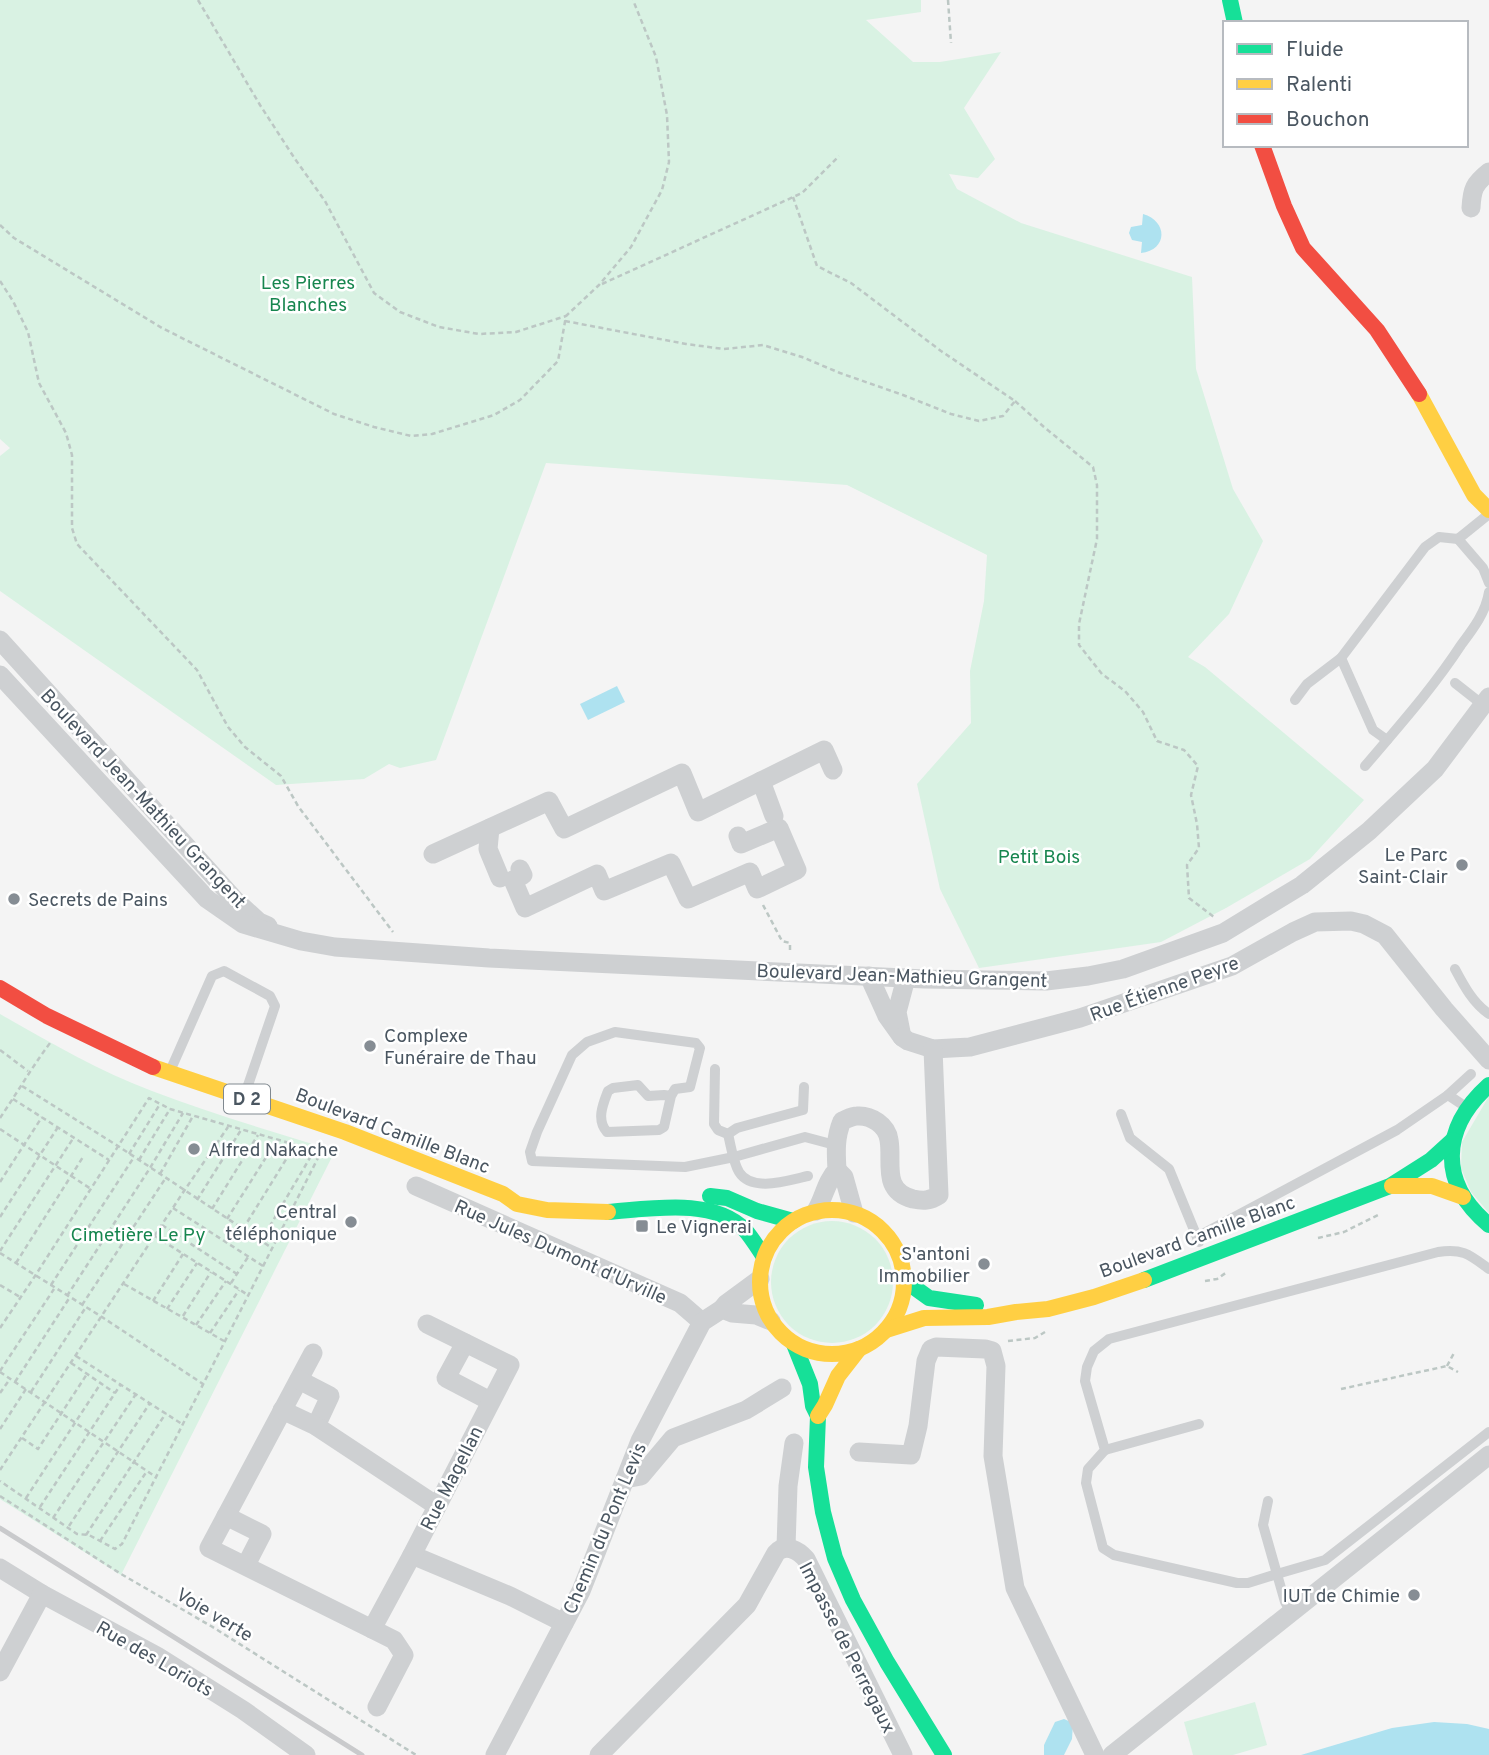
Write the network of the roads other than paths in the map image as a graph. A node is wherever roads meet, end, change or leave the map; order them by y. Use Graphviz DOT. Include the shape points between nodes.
graph roads {
  1 [pos="1230,0"];
  2 [pos="1235,21"];
  3 [pos="1263,147"];
  4 [pos="1489,172"];
  5 [pos="1471,208"];
  6 [pos="1489,512"];
  7 [pos="1458,539"];
  8 [pos="1489,583"];
  9 [pos="1489,592"];
  10 [pos="0,640"];
  11 [pos="1341,657"];
  12 [pos="0,675"];
  13 [pos="1455,683"];
  14 [pos="1295,700"];
  15 [pos="1486,701"];
  16 [pos="1387,740"];
  17 [pos="1365,766"];
  18 [pos="833,770"];
  19 [pos="761,781"];
  20 [pos="774,816"];
  21 [pos="490,828"];
  22 [pos="738,836"];
  23 [pos="433,854"];
  24 [pos="520,869"];
  25 [pos="499,878"];
  26 [pos="300,940"];
  27 [pos="1455,969"];
  28 [pos="869,976"];
  29 [pos="906,978"];
  30 [pos="0,988"];
  31 [pos="1489,1014"];
  32 [pos="902,1037"];
  33 [pos="933,1049"];
  34 [pos="1489,1060"];
  35 [pos="715,1069"];
  36 [pos="169,1073"];
  37 [pos="1471,1074"];
  38 [pos="1489,1085"];
  39 [pos="804,1087"];
  40 [pos="1448,1095"];
  41 [pos="671,1096"];
  42 [pos="244,1098"];
  43 [pos="1466,1107"];
  44 [pos="1121,1114"];
  45 [pos="728,1134"];
  46 [pos="1453,1140"];
  47 [pos="835,1145"];
  48 [pos="734,1157"];
  49 [pos="836,1170"];
  50 [pos="808,1176"];
  51 [pos="416,1186"];
  52 [pos="1390,1186"];
  53 [pos="503,1194"];
  54 [pos="1463,1197"];
  55 [pos="816,1211"];
  56 [pos="854,1213"];
  57 [pos="793,1221"];
  58 [pos="1489,1226"];
  59 [pos="1197,1237"];
  60 [pos="1206,1256"];
  61 [pos="764,1257"];
  62 [pos="1489,1269"];
  63 [pos="760,1279"];
  64 [pos="904,1280"];
  65 [pos="722,1309"];
  66 [pos="1016,1312"];
  67 [pos="771,1321"];
  68 [pos="702,1322"];
  69 [pos="427,1324"];
  70 [pos="886,1330"];
  71 [pos="465,1343"];
  72 [pos="794,1344"];
  73 [pos="859,1349"];
  74 [pos="313,1353"];
  75 [pos="299,1380"];
  76 [pos="782,1388"];
  77 [pos="490,1401"];
  78 [pos="282,1410"];
  79 [pos="818,1416"];
  80 [pos="1199,1424"];
  81 [pos="316,1426"];
  82 [pos="1489,1432"];
  83 [pos="794,1443"];
  84 [pos="1105,1450"];
  85 [pos="859,1452"];
  86 [pos="1489,1455"];
  87 [pos="625,1479"];
  88 [pos="1268,1501"];
  89 [pos="437,1506"];
  90 [pos="226,1516"];
  91 [pos="786,1548"];
  92 [pos="412,1555"];
  93 [pos="246,1565"];
  94 [pos="0,1568"];
  95 [pos="1276,1574"];
  96 [pos="42,1594"];
  97 [pos="1291,1612"];
  98 [pos="564,1623"];
  99 [pos="372,1629"];
  100 [pos="0,1672"];
  101 [pos="377,1707"];
  102 [pos="306,1755"];
  103 [pos="495,1755"];
  104 [pos="599,1755"];
  105 [pos="903,1755"];
  106 [pos="944,1755"];
  107 [pos="1095,1755"];
  108 [pos="1112,1755"];
  1 -- 2 [label="main road"];
  3 -- 6 [label="main road" via="1303,248 1377,330 1417,390 1474,495"];
  4 -- 5 [label="street" via="1471,193"];
  6 -- 7 [label="lane"];
  7 -- 8 [label="lane" via="1483,568"];
  7 -- 11 [label="lane" via="1439,537 1425,547"];
  9 -- 16 [label="lane" via="1478,622"];
  10 -- 26 [label="street, Boulevard Jean-Mathieu Grangent" via="236,901 259,922"];
  11 -- 14 [label="lane"];
  11 -- 16 [label="lane" via="1373,730"];
  12 -- 26 [label="street, Boulevard Jean-Mathieu Grangent" via="207,899 243,924"];
  13 -- 15 [label="lane"];
  15 -- 29 [label="street, Boulevard Jean-Mathieu Grangent" via="1435,769 1370,831 1302,885 1223,933 1123,969 1088,976 1046,981"];
  16 -- 17 [label="lane"];
  18 -- 19 [label="street" via="824,750"];
  19 -- 20 [label="street"];
  19 -- 21 [label="street" via="698,812 682,773 564,829 549,801"];
  21 -- 23 [label="street"];
  21 -- 25 [label="street" via="488,849"];
  22 -- 24 [label="street" via="741,844 779,828 797,870 757,889 750,872 688,899 671,863 604,891 597,874 525,908 513,880 523,875"];
  26 -- 28 [label="street, Boulevard Jean-Mathieu Grangent" via="335,947 517,959"];
  27 -- 31 [label="lane" via="1467,992"];
  28 -- 29 [label="street, Boulevard Jean-Mathieu Grangent"];
  28 -- 32 [label="street"];
  29 -- 32 [label="street" via="897,1012"];
  30 -- 36 [label="main road, Boulevard Camille Blanc / D 2" via="47,1016"];
  32 -- 33 [label="street, Rue Étienne Peyre"];
  33 -- 34 [label="street, Rue Étienne Peyre" via="970,1047 1080,1018 1232,966 1315,922 1343,921 1385,935"];
  33 -- 47 [label="street" via="939,1195 918,1200 894,1186 889,1139 874,1120 855,1115 842,1121"];
  35 -- 45 [label="lane" via="714,1124"];
  36 -- 42 [label="main road, Boulevard Camille Blanc / D 2"];
  36 -- 42 [label="lane" via="212,976 224,971 270,996 275,1006"];
  37 -- 40 [label="lane"];
  38 -- 43 [label="main road"];
  39 -- 45 [label="lane" via="803,1110"];
  40 -- 43 [label="lane"];
  40 -- 59 [label="lane" via="1397,1130"];
  41 -- 41 [label="lane" via="664,1127 659,1130 607,1132 602,1127 601,1109 613,1088 638,1085 648,1096"];
  41 -- 48 [label="lane" via="676,1089 690,1087 700,1048 696,1043 615,1032 587,1042 572,1055 537,1132 530,1152 532,1161 685,1167"];
  42 -- 53 [label="main road, Boulevard Camille Blanc / D 2"];
  43 -- 46 [label="main road"];
  44 -- 59 [label="lane" via="1130,1138 1169,1169"];
  45 -- 48 [label="lane"];
  46 -- 52 [label="main road, Boulevard Camille Blanc"];
  46 -- 54 [label="main road" via="1455,1179"];
  47 -- 48 [label="lane" via="805,1137"];
  47 -- 49 [label="street"];
  48 -- 50 [label="lane" via="740,1174 752,1182 767,1185"];
  49 -- 55 [label="street"];
  49 -- 56 [label="street" via="844,1177"];
  51 -- 68 [label="street, Rue Jules Dumont d'Urville" via="680,1303"];
  52 -- 54 [label="main road, Boulevard Camille Blanc" via="1432,1186"];
  52 -- 60 [label="main road, Boulevard Camille Blanc"];
  53 -- 57 [label="main road, Boulevard Camille Blanc / D 2" via="519,1190 547,1195 696,1194 727,1198"];
  53 -- 61 [label="main road, Boulevard Camille Blanc / D 2" via="517,1204 547,1210 599,1213 671,1208 725,1215 745,1230"];
  54 -- 58 [label="main road"];
  55 -- 56 [label="main road"];
  55 -- 57 [label="main road"];
  56 -- 64 [label="main road" via="874,1223 890,1239"];
  57 -- 61 [label="main road" via="775,1237"];
  59 -- 60 [label="lane"];
  60 -- 66 [label="main road, Boulevard Camille Blanc" via="1094,1297"];
  61 -- 63 [label="main road"];
  62 -- 84 [label="lane" via="1466,1252 1446,1251 1109,1339 1094,1351 1085,1381"];
  63 -- 65 [label="street, Chemin du Pont Levis"];
  63 -- 67 [label="main road" via="762,1301"];
  64 -- 66 [label="main road, Boulevard Camille Blanc" via="929,1298"];
  64 -- 70 [label="main road" via="896,1315"];
  65 -- 67 [label="street"];
  65 -- 68 [label="street, Chemin du Pont Levis"];
  66 -- 70 [label="main road, Boulevard Camille Blanc" via="924,1318"];
  67 -- 72 [label="main road"];
  68 -- 87 [label="street, Chemin du Pont Levis"];
  69 -- 71 [label="street, Rue Magellan"];
  70 -- 73 [label="main road"];
  71 -- 77 [label="street" via="446,1378"];
  71 -- 77 [label="street, Rue Magellan" via="510,1365"];
  72 -- 73 [label="main road" via="815,1353"];
  72 -- 79 [label="main road"];
  73 -- 79 [label="main road"];
  74 -- 75 [label="street"];
  75 -- 78 [label="street"];
  75 -- 81 [label="street" via="330,1396"];
  76 -- 87 [label="street" via="746,1410 673,1438 640,1476"];
  77 -- 89 [label="street, Rue Magellan"];
  78 -- 81 [label="street"];
  78 -- 90 [label="street"];
  79 -- 106 [label="main road" via="816,1466 835,1558 887,1662"];
  80 -- 84 [label="lane"];
  81 -- 89 [label="street"];
  82 -- 95 [label="lane" via="1325,1560"];
  83 -- 91 [label="street, Impasse de Perregaux"];
  84 -- 95 [label="lane" via="1088,1469 1086,1483 1103,1548 1114,1555 1237,1583"];
  85 -- 107 [label="street" via="911,1455 931,1349 992,1351 996,1366 993,1456 1016,1588"];
  86 -- 97 [label="street"];
  87 -- 98 [label="street, Chemin du Pont Levis"];
  88 -- 95 [label="lane" via="1263,1525"];
  89 -- 92 [label="street, Rue Magellan"];
  90 -- 93 [label="street" via="262,1534"];
  90 -- 93 [label="street" via="209,1548"];
  91 -- 104 [label="street, Impasse de Perregaux" via="776,1553 747,1605"];
  91 -- 105 [label="street, Impasse de Perregaux" via="806,1559"];
  92 -- 98 [label="street"];
  92 -- 99 [label="street, Rue Magellan"];
  93 -- 99 [label="street"];
  94 -- 96 [label="street, Rue des Loriots"];
  95 -- 97 [label="lane"];
  96 -- 100 [label="street"];
  96 -- 102 [label="street, Rue des Loriots" via="157,1656"];
  97 -- 108 [label="street"];
  98 -- 103 [label="street, Chemin du Pont Levis"];
  99 -- 101 [label="street" via="394,1640 404,1655"];
}
